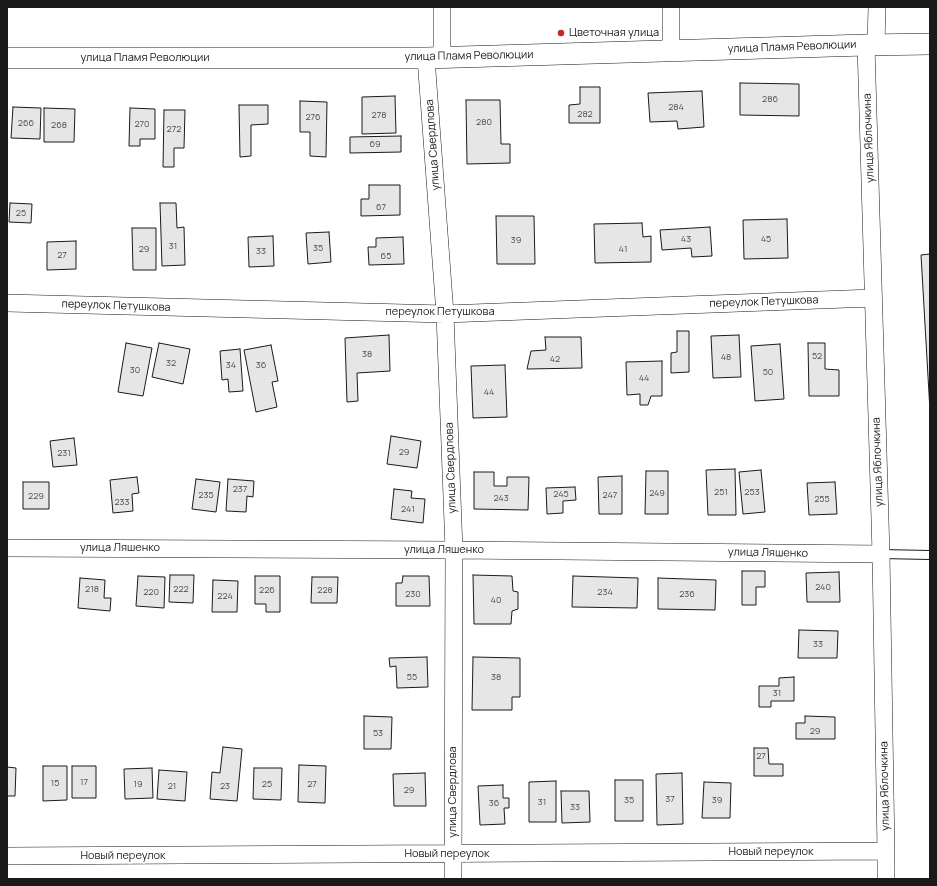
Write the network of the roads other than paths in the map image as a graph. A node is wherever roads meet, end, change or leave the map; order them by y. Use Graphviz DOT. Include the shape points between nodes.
graph roads {
  1 [pos="442,7"];
  2 [pos="671,7"];
  3 [pos="877,7"];
  4 [pos="930,44"];
  5 [pos="871,45"];
  6 [pos="671,51"];
  7 [pos="7,58"];
  8 [pos="434,58"];
  9 [pos="873,298"];
  10 [pos="7,303"];
  11 [pos="445,314"];
  12 [pos="7,548"];
  13 [pos="454,550"];
  14 [pos="881,554"];
  15 [pos="930,555"];
  16 [pos="886,851"];
  17 [pos="453,854"];
  18 [pos="7,856"];
  19 [pos="453,879"];
  20 [pos="886,879"];
  1 -- 8 [label="street, улица Свердлова"];
  2 -- 6 [label="street"];
  3 -- 5 [label="street, улица Яблочкина"];
  4 -- 5 [label="street, улица Пламя Революции"];
  5 -- 6 [label="street, улица Пламя Революции"];
  5 -- 9 [label="street, улица Яблочкина"];
  6 -- 8 [label="street, улица Пламя Революции"];
  7 -- 8 [label="street, улица Пламя Революции"];
  8 -- 11 [label="street, улица Свердлова"];
  9 -- 11 [label="street, переулок Петушкова"];
  9 -- 14 [label="street, улица Яблочкина"];
  10 -- 11 [label="street, переулок Петушкова"];
  11 -- 13 [label="street, улица Свердлова"];
  12 -- 13 [label="street, улица Ляшенко"];
  13 -- 14 [label="street, улица Ляшенко"];
  13 -- 17 [label="street, улица Свердлова"];
  14 -- 15 [label="lane"];
  14 -- 16 [label="street, улица Яблочкина"];
  16 -- 17 [label="street, Новый переулок"];
  16 -- 20 [label="street, улица Яблочкина"];
  17 -- 18 [label="street, Новый переулок"];
  17 -- 19 [label="street, улица Свердлова"];
}
